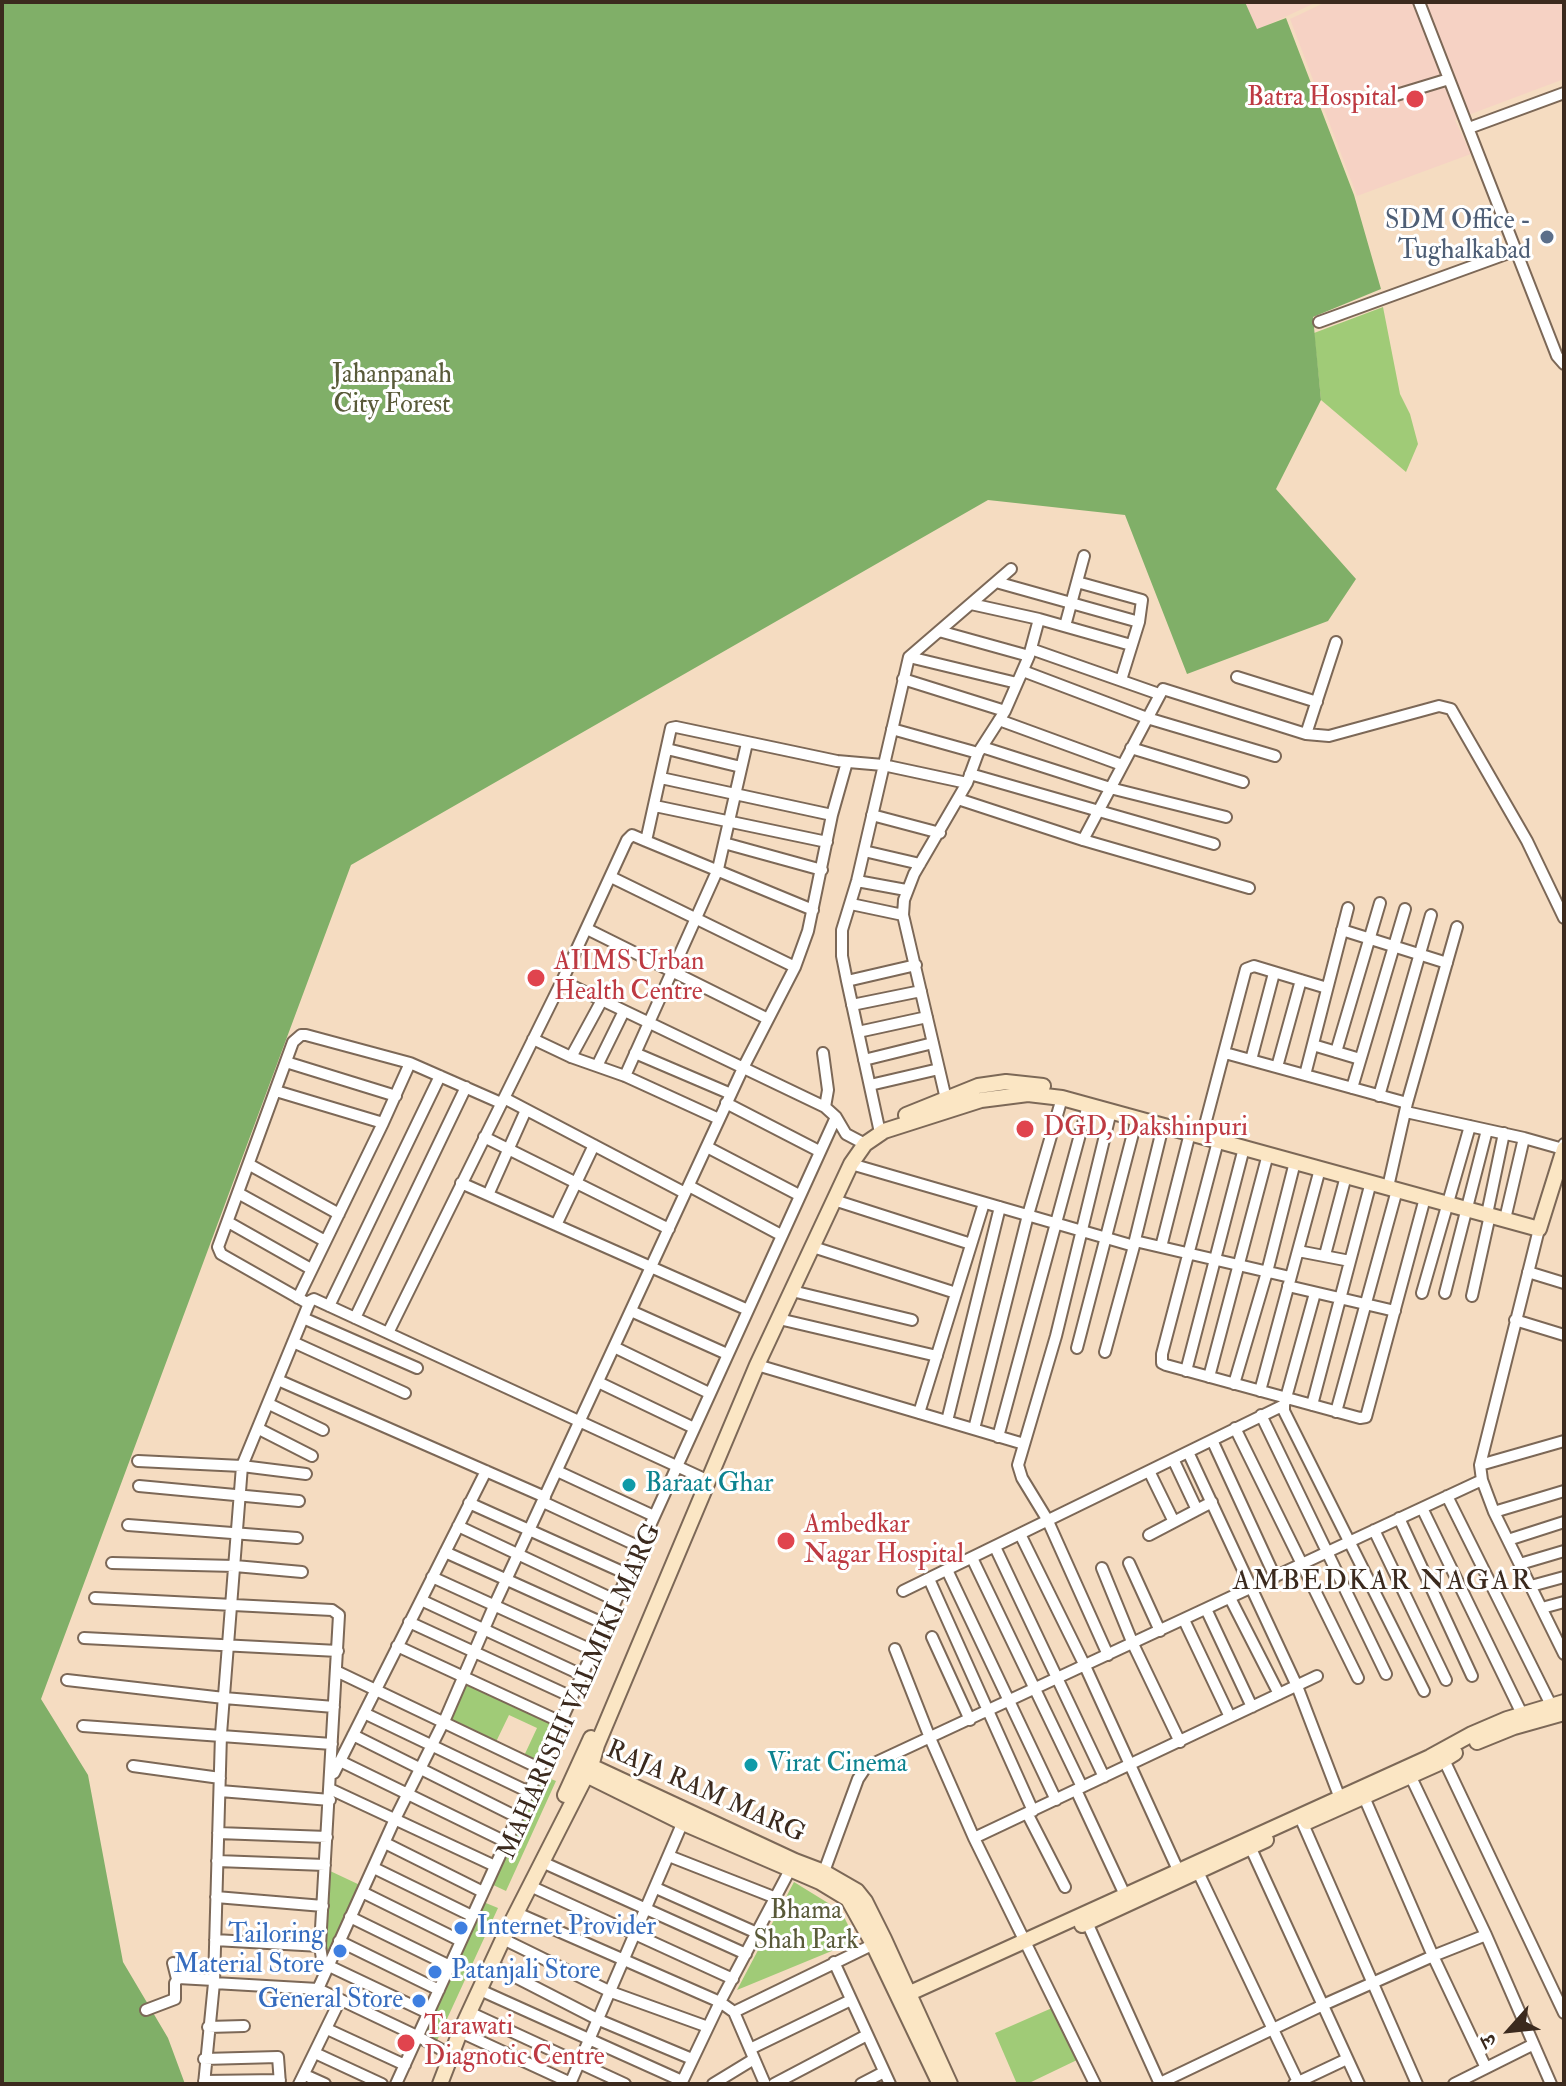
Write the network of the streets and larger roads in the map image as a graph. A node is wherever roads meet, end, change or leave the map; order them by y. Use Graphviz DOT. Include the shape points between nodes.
graph roads {
  1 [pos="1419,2"];
  2 [pos="1449,79"];
  3 [pos="1564,93"];
  4 [pos="1393,96"];
  5 [pos="1469,128"];
  6 [pos="1517,250"];
  7 [pos="1319,322"];
  8 [pos="1564,364"];
  9 [pos="1084,556"];
  10 [pos="1011,569"];
  11 [pos="996,582"];
  12 [pos="1077,582"];
  13 [pos="1072,603"];
  14 [pos="971,604"];
  15 [pos="1039,619"];
  16 [pos="1139,622"];
  17 [pos="1065,626"];
  18 [pos="939,631"];
  19 [pos="1336,642"];
  20 [pos="1131,645"];
  21 [pos="1030,653"];
  22 [pos="909,657"];
  23 [pos="1023,671"];
  24 [pos="1237,677"];
  25 [pos="903,679"];
  26 [pos="1121,680"];
  27 [pos="1017,683"];
  28 [pos="1159,694"];
  29 [pos="1317,702"];
  30 [pos="1002,716"];
  31 [pos="1147,718"];
  32 [pos="892,729"];
  33 [pos="1306,734"];
  34 [pos="747,743"];
  35 [pos="1131,748"];
  36 [pos="667,749"];
  37 [pos="980,750"];
  38 [pos="1275,756"];
  39 [pos="847,762"];
  40 [pos="883,765"];
  41 [pos="1122,765"];
  42 [pos="741,767"];
  43 [pos="661,778"];
  44 [pos="969,778"];
  45 [pos="1243,782"];
  46 [pos="1110,788"];
  47 [pos="735,795"];
  48 [pos="958,799"];
  49 [pos="655,806"];
  50 [pos="1099,810"];
  51 [pos="832,815"];
  52 [pos="872,815"];
  53 [pos="1226,817"];
  54 [pos="729,821"];
  55 [pos="940,833"];
  56 [pos="1083,840"];
  57 [pos="646,841"];
  58 [pos="827,842"];
  59 [pos="724,843"];
  60 [pos="1214,844"];
  61 [pos="864,851"];
  62 [pos="920,864"];
  63 [pos="718,869"];
  64 [pos="822,870"];
  65 [pos="611,877"];
  66 [pos="857,881"];
  67 [pos="1249,888"];
  68 [pos="906,890"];
  69 [pos="1380,903"];
  70 [pos="851,904"];
  71 [pos="1348,908"];
  72 [pos="1405,909"];
  73 [pos="813,910"];
  74 [pos="903,915"];
  75 [pos="1431,915"];
  76 [pos="1564,918"];
  77 [pos="696,919"];
  78 [pos="1457,927"];
  79 [pos="587,929"];
  80 [pos="1342,930"];
  81 [pos="1369,938"];
  82 [pos="1394,946"];
  83 [pos="1420,954"];
  84 [pos="1447,963"];
  85 [pos="916,965"];
  86 [pos="795,967"];
  87 [pos="672,972"];
  88 [pos="1274,973"];
  89 [pos="1301,980"];
  90 [pos="562,981"];
  91 [pos="847,981"];
  92 [pos="1327,988"];
  93 [pos="921,991"];
  94 [pos="602,1000"];
  95 [pos="852,1005"];
  96 [pos="624,1011"];
  97 [pos="927,1017"];
  98 [pos="768,1019"];
  99 [pos="648,1022"];
  100 [pos="858,1032"];
  101 [pos="533,1039"];
  102 [pos="933,1043"];
  103 [pos="1313,1045"];
  104 [pos="1336,1052"];
  105 [pos="635,1053"];
  106 [pos="823,1053"];
  107 [pos="1225,1053"];
  108 [pos="571,1057"];
  109 [pos="1360,1059"];
  110 [pos="864,1060"];
  111 [pos="1251,1060"];
  112 [pos="286,1062"];
  113 [pos="410,1063"];
  114 [pos="597,1066"];
  115 [pos="1277,1067"];
  116 [pos="743,1068"];
  117 [pos="939,1069"];
  118 [pos="1305,1075"];
  119 [pos="440,1076"];
  120 [pos="625,1076"];
  121 [pos="870,1085"];
  122 [pos="466,1087"];
  123 [pos="1352,1088"];
  124 [pos="276,1091"];
  125 [pos="396,1096"];
  126 [pos="1379,1096"];
  127 [pos="1062,1098"];
  128 [pos="729,1099"];
  129 [pos="946,1099"];
  130 [pos="502,1100"];
  131 [pos="1088,1105"];
  132 [pos="825,1107"];
  133 [pos="1406,1108"];
  134 [pos="526,1110"];
  135 [pos="1111,1111"];
  136 [pos="836,1117"];
  137 [pos="1137,1118"];
  138 [pos="719,1119"];
  139 [pos="383,1123"];
  140 [pos="1163,1126"];
  141 [pos="1470,1126"];
  142 [pos="879,1128"];
  143 [pos="1487,1130"];
  144 [pos="1198,1132"];
  145 [pos="1504,1133"];
  146 [pos="484,1137"];
  147 [pos="1524,1138"];
  148 [pos="1218,1141"];
  149 [pos="862,1143"];
  150 [pos="594,1145"];
  151 [pos="707,1147"];
  152 [pos="1564,1147"];
  153 [pos="1244,1148"];
  154 [pos="509,1149"];
  155 [pos="819,1151"];
  156 [pos="1268,1154"];
  157 [pos="1295,1162"];
  158 [pos="851,1164"];
  159 [pos="250,1165"];
  160 [pos="1320,1169"];
  161 [pos="1346,1176"];
  162 [pos="576,1182"];
  163 [pos="1371,1182"];
  164 [pos="461,1183"];
  165 [pos="1558,1185"];
  166 [pos="1391,1186"];
  167 [pos="687,1189"];
  168 [pos="238,1193"];
  169 [pos="488,1195"];
  170 [pos="799,1195"];
  171 [pos="1425,1198"];
  172 [pos="834,1200"];
  173 [pos="1448,1200"];
  174 [pos="984,1203"];
  175 [pos="1466,1205"];
  176 [pos="1000,1207"];
  177 [pos="1495,1213"];
  178 [pos="339,1214"];
  179 [pos="1028,1215"];
  180 [pos="228,1222"];
  181 [pos="1056,1222"];
  182 [pos="556,1225"];
  183 [pos="1540,1225"];
  184 [pos="669,1229"];
  185 [pos="1082,1231"];
  186 [pos="781,1235"];
  187 [pos="1108,1239"];
  188 [pos="325,1241"];
  189 [pos="971,1244"];
  190 [pos="1134,1244"];
  191 [pos="813,1247"];
  192 [pos="1161,1247"];
  193 [pos="1298,1251"];
  194 [pos="1188,1254"];
  195 [pos="1325,1255"];
  196 [pos="1215,1260"];
  197 [pos="1350,1261"];
  198 [pos="1239,1265"];
  199 [pos="651,1268"];
  200 [pos="311,1269"];
  201 [pos="1267,1272"];
  202 [pos="1528,1272"];
  203 [pos="1289,1282"];
  204 [pos="1564,1283"];
  205 [pos="792,1291"];
  206 [pos="956,1293"];
  207 [pos="1315,1293"];
  208 [pos="1422,1293"];
  209 [pos="1445,1293"];
  210 [pos="1472,1296"];
  211 [pos="298,1298"];
  212 [pos="1340,1299"];
  213 [pos="309,1304"];
  214 [pos="1365,1304"];
  215 [pos="329,1306"];
  216 [pos="748,1310"];
  217 [pos="631,1311"];
  218 [pos="1395,1311"];
  219 [pos="303,1318"];
  220 [pos="355,1318"];
  221 [pos="779,1319"];
  222 [pos="912,1320"];
  223 [pos="1515,1320"];
  224 [pos="388,1333"];
  225 [pos="1564,1335"];
  226 [pos="293,1342"];
  227 [pos="614,1347"];
  228 [pos="1077,1348"];
  229 [pos="1105,1352"];
  230 [pos="727,1354"];
  231 [pos="937,1356"];
  232 [pos="757,1365"];
  233 [pos="417,1368"];
  234 [pos="1186,1371"];
  235 [pos="1209,1377"];
  236 [pos="278,1380"];
  237 [pos="598,1382"];
  238 [pos="1234,1384"];
  239 [pos="1260,1391"];
  240 [pos="405,1393"];
  241 [pos="709,1393"];
  242 [pos="1285,1401"];
  243 [pos="269,1404"];
  244 [pos="1312,1405"];
  245 [pos="1336,1412"];
  246 [pos="919,1413"];
  247 [pos="1261,1415"];
  248 [pos="947,1421"];
  249 [pos="579,1423"];
  250 [pos="694,1428"];
  251 [pos="1235,1428"];
  252 [pos="259,1429"];
  253 [pos="974,1429"];
  254 [pos="323,1430"];
  255 [pos="998,1437"];
  256 [pos="1212,1440"];
  257 [pos="1564,1441"];
  258 [pos="1024,1444"];
  259 [pos="1188,1452"];
  260 [pos="312,1456"];
  261 [pos="1173,1459"];
  262 [pos="138,1461"];
  263 [pos="1480,1465"];
  264 [pos="242,1466"];
  265 [pos="676,1467"];
  266 [pos="486,1471"];
  267 [pos="557,1471"];
  268 [pos="1149,1471"];
  269 [pos="306,1474"];
  270 [pos="705,1479"];
  271 [pos="1482,1480"];
  272 [pos="139,1486"];
  273 [pos="1564,1491"];
  274 [pos="240,1496"];
  275 [pos="1447,1496"];
  276 [pos="544,1500"];
  277 [pos="299,1501"];
  278 [pos="1212,1502"];
  279 [pos="469,1503"];
  280 [pos="1422,1508"];
  281 [pos="1197,1510"];
  282 [pos="1494,1512"];
  283 [pos="654,1516"];
  284 [pos="1399,1518"];
  285 [pos="1047,1519"];
  286 [pos="1174,1522"];
  287 [pos="1564,1522"];
  288 [pos="128,1525"];
  289 [pos="458,1526"];
  290 [pos="529,1530"];
  291 [pos="1374,1530"];
  292 [pos="237,1534"];
  293 [pos="1020,1534"];
  294 [pos="1149,1535"];
  295 [pos="297,1538"];
  296 [pos="1508,1540"];
  297 [pos="1349,1542"];
  298 [pos="640,1547"];
  299 [pos="995,1547"];
  300 [pos="1564,1551"];
  301 [pos="445,1552"];
  302 [pos="1327,1552"];
  303 [pos="519,1555"];
  304 [pos="972,1558"];
  305 [pos="112,1563"];
  306 [pos="1129,1563"];
  307 [pos="1302,1564"];
  308 [pos="1520,1564"];
  309 [pos="235,1566"];
  310 [pos="1102,1568"];
  311 [pos="947,1570"];
  312 [pos="302,1572"];
  313 [pos="627,1574"];
  314 [pos="432,1577"];
  315 [pos="1275,1577"];
  316 [pos="1564,1577"];
  317 [pos="929,1579"];
  318 [pos="507,1580"];
  319 [pos="1531,1586"];
  320 [pos="1251,1588"];
  321 [pos="903,1591"];
  322 [pos="95,1598"];
  323 [pos="1230,1598"];
  324 [pos="421,1600"];
  325 [pos="615,1600"];
  326 [pos="1564,1602"];
  327 [pos="494,1606"];
  328 [pos="231,1607"];
  329 [pos="1542,1608"];
  330 [pos="1206,1609"];
  331 [pos="1184,1620"];
  332 [pos="409,1622"];
  333 [pos="605,1624"];
  334 [pos="484,1629"];
  335 [pos="1160,1631"];
  336 [pos="1559,1631"];
  337 [pos="932,1637"];
  338 [pos="84,1638"];
  339 [pos="1133,1644"];
  340 [pos="228,1646"];
  341 [pos="397,1646"];
  342 [pos="895,1649"];
  343 [pos="592,1650"];
  344 [pos="338,1651"];
  345 [pos="474,1652"];
  346 [pos="1564,1654"];
  347 [pos="1108,1655"];
  348 [pos="1085,1666"];
  349 [pos="336,1671"];
  350 [pos="1386,1674"];
  351 [pos="582,1675"];
  352 [pos="1317,1676"];
  353 [pos="1472,1676"];
  354 [pos="463,1677"];
  355 [pos="1059,1678"];
  356 [pos="1358,1678"];
  357 [pos="67,1680"];
  358 [pos="1446,1680"];
  359 [pos="1297,1686"];
  360 [pos="1035,1689"];
  361 [pos="375,1691"];
  362 [pos="1424,1691"];
  363 [pos="1279,1694"];
  364 [pos="572,1697"];
  365 [pos="224,1698"];
  366 [pos="1011,1701"];
  367 [pos="334,1707"];
  368 [pos="1252,1707"];
  369 [pos="1560,1707"];
  370 [pos="988,1712"];
  371 [pos="364,1713"];
  372 [pos="1522,1714"];
  373 [pos="1230,1717"];
  374 [pos="970,1720"];
  375 [pos="561,1722"];
  376 [pos="442,1724"];
  377 [pos="83,1726"];
  378 [pos="221,1734"];
  379 [pos="353,1735"];
  380 [pos="930,1738"];
  381 [pos="1180,1742"];
  382 [pos="332,1744"];
  383 [pos="431,1746"];
  384 [pos="1444,1760"];
  385 [pos="340,1761"];
  386 [pos="1131,1764"];
  387 [pos="133,1766"];
  388 [pos="420,1768"];
  389 [pos="539,1768"];
  390 [pos="585,1769"];
  391 [pos="1408,1772"];
  392 [pos="1104,1777"];
  393 [pos="220,1778"];
  394 [pos="330,1789"];
  395 [pos="1079,1789"];
  396 [pos="220,1791"];
  397 [pos="529,1792"];
  398 [pos="407,1794"];
  399 [pos="1364,1797"];
  400 [pos="1056,1800"];
  401 [pos="1341,1801"];
  402 [pos="1030,1812"];
  403 [pos="517,1817"];
  404 [pos="685,1817"];
  405 [pos="395,1819"];
  406 [pos="1303,1824"];
  407 [pos="218,1833"];
  408 [pos="327,1837"];
  409 [pos="974,1838"];
  410 [pos="506,1842"];
  411 [pos="385,1843"];
  412 [pos="1248,1843"];
  413 [pos="669,1856"];
  414 [pos="217,1861"];
  415 [pos="542,1862"];
  416 [pos="325,1865"];
  417 [pos="495,1866"];
  418 [pos="793,1866"];
  419 [pos="374,1868"];
  420 [pos="1178,1870"];
  421 [pos="1198,1872"];
  422 [pos="822,1877"];
  423 [pos="530,1886"];
  424 [pos="1065,1887"];
  425 [pos="656,1888"];
  426 [pos="362,1892"];
  427 [pos="483,1892"];
  428 [pos="1125,1895"];
  429 [pos="216,1897"];
  430 [pos="776,1898"];
  431 [pos="323,1906"];
  432 [pos="647,1909"];
  433 [pos="517,1913"];
  434 [pos="472,1916"];
  435 [pos="350,1917"];
  436 [pos="1085,1919"];
  437 [pos="757,1933"];
  438 [pos="1486,1935"];
  439 [pos="636,1936"];
  440 [pos="503,1939"];
  441 [pos="215,1940"];
  442 [pos="339,1941"];
  443 [pos="461,1941"];
  444 [pos="878,1942"];
  445 [pos="320,1946"];
  446 [pos="1026,1946"];
  447 [pos="746,1954"];
  448 [pos="1433,1956"];
  449 [pos="625,1962"];
  450 [pos="834,1962"];
  451 [pos="173,1963"];
  452 [pos="492,1965"];
  453 [pos="450,1966"];
  454 [pos="326,1969"];
  455 [pos="177,1979"];
  456 [pos="733,1979"];
  457 [pos="214,1981"];
  458 [pos="1373,1983"];
  459 [pos="318,1989"];
  460 [pos="439,1990"];
  461 [pos="480,1990"];
  462 [pos="611,1992"];
  463 [pos="340,2000"];
  464 [pos="851,2000"];
  465 [pos="906,2000"];
  466 [pos="720,2002"];
  467 [pos="1323,2005"];
  468 [pos="146,2010"];
  469 [pos="469,2012"];
  470 [pos="734,2012"];
  471 [pos="428,2013"];
  472 [pos="1564,2013"];
  473 [pos="599,2020"];
  474 [pos="244,2026"];
  475 [pos="208,2027"];
  476 [pos="708,2027"];
  477 [pos="327,2029"];
  478 [pos="1273,2029"];
  479 [pos="458,2030"];
  480 [pos="867,2035"];
  481 [pos="417,2036"];
  482 [pos="591,2037"];
  483 [pos="1532,2045"];
  484 [pos="315,2053"];
  485 [pos="448,2053"];
  486 [pos="752,2054"];
  487 [pos="204,2059"];
  488 [pos="692,2059"];
  489 [pos="1347,2059"];
  490 [pos="579,2063"];
  491 [pos="405,2065"];
  492 [pos="1486,2068"];
  493 [pos="884,2072"];
  494 [pos="302,2079"];
  495 [pos="204,2082"];
  496 [pos="280,2082"];
  497 [pos="682,2082"];
  498 [pos="1297,2083"];
  499 [pos="325,2084"];
  500 [pos="382,2084"];
  501 [pos="396,2084"];
  502 [pos="432,2084"];
  503 [pos="440,2084"];
  504 [pos="570,2084"];
  505 [pos="625,2084"];
  506 [pos="713,2084"];
  507 [pos="765,2084"];
  508 [pos="774,2084"];
  509 [pos="861,2084"];
  510 [pos="890,2084"];
  511 [pos="940,2084"];
  512 [pos="950,2084"];
  513 [pos="1095,2084"];
  514 [pos="1159,2084"];
  515 [pos="1359,2084"];
  516 [pos="1417,2084"];
  517 [pos="1454,2084"];
  518 [pos="1551,2084"];
  1 -- 2 [label="street"];
  2 -- 4 [label="street"];
  2 -- 5 [label="street"];
  3 -- 5 [label="street"];
  5 -- 6 [label="street"];
  6 -- 7 [label="street"];
  6 -- 8 [label="street"];
  9 -- 12 [label="street"];
  10 -- 11 [label="street"];
  11 -- 13 [label="street"];
  11 -- 14 [label="street"];
  12 -- 13 [label="street"];
  12 -- 16 [label="street" via="1139,598"];
  13 -- 16 [label="street"];
  13 -- 17 [label="street"];
  14 -- 15 [label="street"];
  14 -- 18 [label="street"];
  15 -- 17 [label="street"];
  15 -- 21 [label="street"];
  16 -- 20 [label="street"];
  17 -- 20 [label="street"];
  18 -- 21 [label="street"];
  18 -- 22 [label="street"];
  19 -- 29 [label="street"];
  20 -- 26 [label="street"];
  21 -- 23 [label="street"];
  21 -- 26 [label="street"];
  22 -- 25 [label="street"];
  22 -- 27 [label="street"];
  23 -- 27 [label="street"];
  23 -- 31 [label="street"];
  24 -- 29 [label="street"];
  25 -- 30 [label="street"];
  25 -- 32 [label="street"];
  26 -- 28 [label="street"];
  27 -- 30 [label="street"];
  28 -- 31 [label="street"];
  28 -- 33 [label="street" via="1168,689"];
  29 -- 33 [label="street"];
  30 -- 37 [label="street"];
  30 -- 41 [label="street"];
  31 -- 35 [label="street"];
  31 -- 38 [label="street"];
  32 -- 37 [label="street"];
  32 -- 40 [label="street"];
  33 -- 76 [label="street" via="1329,736 1439,706 1451,709 1527,841"];
  34 -- 36 [label="street" via="675,727"];
  34 -- 39 [label="street"];
  34 -- 42 [label="street"];
  35 -- 41 [label="street"];
  35 -- 45 [label="street"];
  36 -- 42 [label="street"];
  36 -- 43 [label="street"];
  37 -- 44 [label="street"];
  37 -- 46 [label="street"];
  39 -- 40 [label="street"];
  39 -- 51 [label="street"];
  40 -- 44 [label="street"];
  40 -- 52 [label="street"];
  41 -- 46 [label="street"];
  42 -- 47 [label="street"];
  43 -- 47 [label="street"];
  43 -- 49 [label="street"];
  44 -- 48 [label="street"];
  44 -- 50 [label="street"];
  46 -- 50 [label="street"];
  46 -- 53 [label="street"];
  47 -- 51 [label="street"];
  47 -- 54 [label="street"];
  48 -- 55 [label="street"];
  48 -- 56 [label="street"];
  49 -- 54 [label="street"];
  49 -- 57 [label="street"];
  50 -- 56 [label="street"];
  50 -- 60 [label="street"];
  51 -- 58 [label="street"];
  52 -- 55 [label="street"];
  52 -- 61 [label="street"];
  54 -- 58 [label="street"];
  54 -- 59 [label="street"];
  55 -- 62 [label="street"];
  56 -- 67 [label="street"];
  57 -- 63 [label="street"];
  57 -- 65 [label="street" via="629,837"];
  58 -- 64 [label="street"];
  59 -- 63 [label="street"];
  59 -- 64 [label="street"];
  61 -- 62 [label="street"];
  61 -- 66 [label="street"];
  62 -- 68 [label="street"];
  63 -- 73 [label="street"];
  63 -- 77 [label="street"];
  64 -- 73 [label="street"];
  65 -- 77 [label="street"];
  65 -- 79 [label="street"];
  66 -- 68 [label="street"];
  66 -- 70 [label="street"];
  68 -- 74 [label="street"];
  69 -- 81 [label="street"];
  70 -- 74 [label="street"];
  70 -- 91 [label="street" via="842,930"];
  71 -- 80 [label="street"];
  72 -- 82 [label="street"];
  73 -- 86 [label="street"];
  74 -- 85 [label="street"];
  75 -- 83 [label="street"];
  77 -- 86 [label="street"];
  77 -- 87 [label="street"];
  78 -- 84 [label="street"];
  79 -- 87 [label="street"];
  79 -- 90 [label="street"];
  80 -- 81 [label="street"];
  80 -- 92 [label="street"];
  81 -- 82 [label="street"];
  81 -- 104 [label="street"];
  82 -- 83 [label="street"];
  82 -- 109 [label="street"];
  83 -- 84 [label="street"];
  83 -- 126 [label="street"];
  84 -- 133 [label="street"];
  85 -- 91 [label="street"];
  85 -- 93 [label="street"];
  86 -- 98 [label="street"];
  87 -- 98 [label="street"];
  87 -- 99 [label="street"];
  88 -- 89 [label="street"];
  88 -- 107 [label="street" via="1254,966 1246,969"];
  88 -- 111 [label="street"];
  89 -- 92 [label="street"];
  89 -- 115 [label="street"];
  90 -- 94 [label="street"];
  90 -- 101 [label="street"];
  91 -- 95 [label="street"];
  92 -- 103 [label="street"];
  93 -- 95 [label="street"];
  93 -- 97 [label="street"];
  94 -- 96 [label="street"];
  94 -- 108 [label="street"];
  95 -- 100 [label="street"];
  96 -- 99 [label="street"];
  96 -- 114 [label="street"];
  97 -- 100 [label="street"];
  97 -- 102 [label="street"];
  98 -- 116 [label="street"];
  99 -- 105 [label="street"];
  99 -- 116 [label="street"];
  100 -- 110 [label="street"];
  101 -- 108 [label="street"];
  101 -- 130 [label="street"];
  102 -- 110 [label="street"];
  102 -- 117 [label="street"];
  103 -- 104 [label="street"];
  103 -- 118 [label="street"];
  104 -- 109 [label="street"];
  105 -- 120 [label="street"];
  105 -- 128 [label="street"];
  106 -- 132 [label="street"];
  107 -- 111 [label="street"];
  107 -- 144 [label="street"];
  108 -- 114 [label="street"];
  109 -- 123 [label="street"];
  110 -- 121 [label="street"];
  111 -- 115 [label="street"];
  112 -- 113 [label="street" via="293,1042 306,1035"];
  112 -- 124 [label="street"];
  112 -- 125 [label="street"];
  113 -- 119 [label="street"];
  113 -- 125 [label="street"];
  114 -- 120 [label="street"];
  115 -- 118 [label="street"];
  116 -- 128 [label="street"];
  116 -- 132 [label="street"];
  117 -- 121 [label="street"];
  117 -- 129 [label="street"];
  118 -- 123 [label="street"];
  119 -- 122 [label="street"];
  119 -- 215 [label="street"];
  120 -- 138 [label="street"];
  121 -- 142 [label="street"];
  122 -- 130 [label="street"];
  122 -- 220 [label="street"];
  123 -- 126 [label="street"];
  124 -- 139 [label="street"];
  124 -- 159 [label="street"];
  125 -- 139 [label="street"];
  126 -- 133 [label="street"];
  127 -- 131 [label="street, MAHARISHI VALMIKI MARG"];
  127 -- 149 [label="street, MAHARISHI VALMIKI MARG" via="1028,1094 981,1100"];
  127 -- 179 [label="street"];
  128 -- 138 [label="street"];
  128 -- 155 [label="street"];
  129 -- 142 [label="street, MAHARISHI VALMIKI MARG"];
  129 -- 144 [label="street, MAHARISHI VALMIKI MARG" via="1006,1082 1067,1089"];
  130 -- 134 [label="street"];
  130 -- 146 [label="street"];
  131 -- 135 [label="street, MAHARISHI VALMIKI MARG"];
  131 -- 181 [label="street"];
  132 -- 136 [label="street"];
  133 -- 141 [label="street"];
  133 -- 166 [label="street"];
  134 -- 150 [label="street"];
  134 -- 154 [label="street"];
  135 -- 137 [label="street, MAHARISHI VALMIKI MARG"];
  135 -- 185 [label="street"];
  136 -- 149 [label="street" via="846,1134"];
  136 -- 155 [label="street"];
  137 -- 140 [label="street, MAHARISHI VALMIKI MARG"];
  137 -- 187 [label="street"];
  138 -- 151 [label="street"];
  139 -- 178 [label="street"];
  140 -- 144 [label="street, MAHARISHI VALMIKI MARG"];
  140 -- 190 [label="street"];
  141 -- 143 [label="street"];
  141 -- 173 [label="street"];
  142 -- 149 [label="street, MAHARISHI VALMIKI MARG"];
  143 -- 145 [label="street"];
  143 -- 175 [label="street"];
  144 -- 148 [label="street, MAHARISHI VALMIKI MARG"];
  144 -- 166 [label="street, MAHARISHI VALMIKI MARG"];
  144 -- 192 [label="street"];
  145 -- 147 [label="street"];
  145 -- 177 [label="street"];
  146 -- 154 [label="street"];
  146 -- 164 [label="street"];
  147 -- 152 [label="street"];
  147 -- 177 [label="street"];
  148 -- 153 [label="street, MAHARISHI VALMIKI MARG"];
  148 -- 194 [label="street"];
  149 -- 158 [label="street, MAHARISHI VALMIKI MARG"];
  149 -- 270 [label="street, MAHARISHI VALMIKI MARG" via="840,1170"];
  150 -- 162 [label="street"];
  150 -- 167 [label="street"];
  151 -- 167 [label="street"];
  151 -- 170 [label="street"];
  152 -- 165 [label="street"];
  153 -- 156 [label="street, MAHARISHI VALMIKI MARG"];
  153 -- 196 [label="street"];
  154 -- 162 [label="street"];
  154 -- 169 [label="street"];
  155 -- 170 [label="street"];
  156 -- 157 [label="street, MAHARISHI VALMIKI MARG"];
  156 -- 198 [label="street"];
  157 -- 160 [label="street, MAHARISHI VALMIKI MARG"];
  157 -- 201 [label="street"];
  158 -- 172 [label="street, MAHARISHI VALMIKI MARG"];
  158 -- 174 [label="street"];
  159 -- 168 [label="street"];
  159 -- 178 [label="street"];
  160 -- 161 [label="street, MAHARISHI VALMIKI MARG"];
  160 -- 193 [label="street"];
  161 -- 163 [label="street, MAHARISHI VALMIKI MARG"];
  161 -- 195 [label="street"];
  162 -- 182 [label="street"];
  162 -- 184 [label="street"];
  163 -- 166 [label="street, MAHARISHI VALMIKI MARG"];
  163 -- 197 [label="street"];
  164 -- 169 [label="street"];
  164 -- 224 [label="street"];
  165 -- 183 [label="street"];
  166 -- 171 [label="street, MAHARISHI VALMIKI MARG"];
  166 -- 173 [label="street, MAHARISHI VALMIKI MARG"];
  166 -- 214 [label="street"];
  167 -- 184 [label="street"];
  167 -- 186 [label="street"];
  168 -- 180 [label="street"];
  168 -- 188 [label="street"];
  169 -- 182 [label="street"];
  170 -- 186 [label="street"];
  171 -- 173 [label="street, MAHARISHI VALMIKI MARG"];
  171 -- 218 [label="street"];
  172 -- 189 [label="street"];
  172 -- 191 [label="street, MAHARISHI VALMIKI MARG"];
  173 -- 175 [label="street, MAHARISHI VALMIKI MARG"];
  173 -- 208 [label="street"];
  174 -- 176 [label="street"];
  174 -- 189 [label="street"];
  175 -- 177 [label="street, MAHARISHI VALMIKI MARG"];
  175 -- 209 [label="street"];
  176 -- 179 [label="street"];
  176 -- 248 [label="street"];
  177 -- 183 [label="street, MAHARISHI VALMIKI MARG"];
  177 -- 210 [label="street"];
  178 -- 188 [label="street"];
  179 -- 181 [label="street"];
  179 -- 253 [label="street"];
  180 -- 200 [label="street"];
  180 -- 211 [label="street" via="219,1244 221,1254"];
  181 -- 185 [label="street"];
  181 -- 255 [label="street"];
  182 -- 199 [label="street"];
  183 -- 202 [label="street"];
  184 -- 199 [label="street"];
  185 -- 187 [label="street"];
  185 -- 258 [label="street"];
  186 -- 216 [label="street"];
  187 -- 190 [label="street"];
  187 -- 228 [label="street"];
  188 -- 200 [label="street"];
  189 -- 206 [label="street"];
  190 -- 192 [label="street"];
  190 -- 229 [label="street"];
  191 -- 205 [label="street, MAHARISHI VALMIKI MARG"];
  191 -- 206 [label="street"];
  192 -- 194 [label="street"];
  193 -- 195 [label="street"];
  193 -- 203 [label="street"];
  194 -- 196 [label="street"];
  194 -- 234 [label="street" via="1161,1359"];
  195 -- 197 [label="street"];
  196 -- 198 [label="street"];
  196 -- 234 [label="street"];
  197 -- 212 [label="street"];
  198 -- 201 [label="street"];
  198 -- 235 [label="street"];
  199 -- 216 [label="street"];
  199 -- 217 [label="street"];
  200 -- 211 [label="street"];
  201 -- 203 [label="street"];
  201 -- 238 [label="street"];
  202 -- 204 [label="street"];
  202 -- 223 [label="street"];
  203 -- 207 [label="street"];
  203 -- 239 [label="street"];
  205 -- 221 [label="street, MAHARISHI VALMIKI MARG"];
  205 -- 222 [label="street"];
  206 -- 231 [label="street"];
  207 -- 212 [label="street"];
  207 -- 242 [label="street"];
  211 -- 213 [label="street"];
  212 -- 214 [label="street"];
  212 -- 244 [label="street"];
  213 -- 215 [label="street" via="313,1299"];
  213 -- 219 [label="street"];
  214 -- 218 [label="street"];
  214 -- 245 [label="street"];
  215 -- 220 [label="street"];
  216 -- 230 [label="street"];
  217 -- 227 [label="street"];
  217 -- 230 [label="street"];
  218 -- 245 [label="street" via="1366,1417"];
  219 -- 226 [label="street"];
  219 -- 233 [label="street"];
  220 -- 224 [label="street"];
  221 -- 231 [label="street"];
  221 -- 232 [label="street, MAHARISHI VALMIKI MARG"];
  223 -- 225 [label="street"];
  223 -- 263 [label="street"];
  224 -- 249 [label="street"];
  226 -- 236 [label="street"];
  226 -- 240 [label="street"];
  227 -- 237 [label="street"];
  227 -- 241 [label="street"];
  230 -- 241 [label="street"];
  231 -- 246 [label="street"];
  232 -- 246 [label="street"];
  232 -- 270 [label="street, MAHARISHI VALMIKI MARG"];
  234 -- 235 [label="street"];
  235 -- 238 [label="street"];
  236 -- 243 [label="street"];
  236 -- 266 [label="street"];
  237 -- 249 [label="street"];
  237 -- 250 [label="street"];
  238 -- 239 [label="street"];
  239 -- 242 [label="street"];
  241 -- 250 [label="street"];
  242 -- 244 [label="street"];
  242 -- 247 [label="street"];
  242 -- 297 [label="street" via="1287,1417"];
  243 -- 252 [label="street"];
  243 -- 254 [label="street"];
  244 -- 245 [label="street"];
  246 -- 248 [label="street"];
  247 -- 251 [label="street"];
  247 -- 302 [label="street"];
  248 -- 253 [label="street"];
  249 -- 265 [label="street"];
  249 -- 267 [label="street"];
  250 -- 265 [label="street"];
  251 -- 256 [label="street"];
  251 -- 307 [label="street"];
  252 -- 260 [label="street"];
  252 -- 264 [label="street"];
  253 -- 255 [label="street"];
  255 -- 258 [label="street"];
  256 -- 259 [label="street"];
  256 -- 315 [label="street"];
  257 -- 263 [label="street"];
  258 -- 285 [label="street" via="1019,1472"];
  259 -- 261 [label="street"];
  259 -- 278 [label="street"];
  261 -- 268 [label="street"];
  261 -- 281 [label="street"];
  262 -- 264 [label="street"];
  263 -- 271 [label="street"];
  264 -- 269 [label="street"];
  264 -- 274 [label="street"];
  265 -- 270 [label="street"];
  265 -- 283 [label="street"];
  266 -- 276 [label="street"];
  266 -- 279 [label="street"];
  267 -- 276 [label="street"];
  267 -- 283 [label="street"];
  268 -- 285 [label="street"];
  268 -- 286 [label="street"];
  270 -- 390 [label="street, MAHARISHI VALMIKI MARG"];
  271 -- 275 [label="street"];
  271 -- 282 [label="street"];
  272 -- 274 [label="street"];
  273 -- 282 [label="street"];
  274 -- 277 [label="street"];
  274 -- 292 [label="street"];
  275 -- 280 [label="street"];
  275 -- 369 [label="street"];
  276 -- 290 [label="street"];
  276 -- 298 [label="street"];
  278 -- 281 [label="street"];
  278 -- 320 [label="street"];
  279 -- 289 [label="street"];
  279 -- 290 [label="street"];
  280 -- 284 [label="street"];
  280 -- 372 [label="street"];
  281 -- 286 [label="street"];
  282 -- 296 [label="street"];
  283 -- 298 [label="street"];
  284 -- 291 [label="street"];
  284 -- 353 [label="street"];
  285 -- 293 [label="street"];
  285 -- 347 [label="street"];
  286 -- 294 [label="street"];
  287 -- 296 [label="street"];
  288 -- 292 [label="street"];
  289 -- 301 [label="street"];
  289 -- 303 [label="street"];
  290 -- 303 [label="street"];
  290 -- 313 [label="street"];
  291 -- 297 [label="street"];
  291 -- 358 [label="street"];
  292 -- 295 [label="street"];
  292 -- 309 [label="street"];
  293 -- 299 [label="street"];
  293 -- 348 [label="street"];
  296 -- 308 [label="street"];
  297 -- 302 [label="street"];
  297 -- 362 [label="street"];
  298 -- 313 [label="street"];
  299 -- 304 [label="street"];
  299 -- 355 [label="street"];
  300 -- 308 [label="street"];
  301 -- 314 [label="street"];
  301 -- 318 [label="street"];
  302 -- 307 [label="street"];
  302 -- 350 [label="street"];
  303 -- 318 [label="street"];
  303 -- 325 [label="street"];
  304 -- 311 [label="street"];
  304 -- 360 [label="street"];
  305 -- 309 [label="street"];
  306 -- 335 [label="street"];
  307 -- 315 [label="street"];
  307 -- 356 [label="street"];
  308 -- 319 [label="street"];
  309 -- 312 [label="street"];
  309 -- 328 [label="street"];
  310 -- 339 [label="street"];
  311 -- 317 [label="street"];
  311 -- 366 [label="street"];
  313 -- 325 [label="street"];
  314 -- 324 [label="street"];
  314 -- 327 [label="street"];
  315 -- 320 [label="street"];
  316 -- 319 [label="street"];
  317 -- 321 [label="street"];
  317 -- 370 [label="street"];
  318 -- 327 [label="street"];
  318 -- 333 [label="street"];
  319 -- 329 [label="street"];
  320 -- 323 [label="street"];
  320 -- 359 [label="street"];
  322 -- 328 [label="street"];
  323 -- 330 [label="street"];
  323 -- 363 [label="street"];
  324 -- 332 [label="street"];
  324 -- 334 [label="street"];
  325 -- 333 [label="street"];
  326 -- 329 [label="street"];
  327 -- 334 [label="street"];
  327 -- 343 [label="street"];
  328 -- 340 [label="street"];
  328 -- 344 [label="street" via="337,1612"];
  329 -- 336 [label="street"];
  330 -- 331 [label="street"];
  330 -- 368 [label="street"];
  331 -- 335 [label="street"];
  331 -- 373 [label="street"];
  332 -- 341 [label="street"];
  332 -- 345 [label="street"];
  333 -- 343 [label="street"];
  334 -- 345 [label="street"];
  334 -- 351 [label="street"];
  335 -- 339 [label="street"];
  336 -- 346 [label="street"];
  337 -- 374 [label="street"];
  338 -- 340 [label="street"];
  339 -- 347 [label="street"];
  339 -- 381 [label="street"];
  340 -- 344 [label="street"];
  340 -- 365 [label="street"];
  341 -- 354 [label="street"];
  341 -- 361 [label="street"];
  342 -- 380 [label="street"];
  343 -- 351 [label="street"];
  344 -- 349 [label="street"];
  345 -- 354 [label="street"];
  345 -- 364 [label="street"];
  347 -- 348 [label="street"];
  348 -- 355 [label="street"];
  348 -- 386 [label="street"];
  349 -- 361 [label="street"];
  349 -- 367 [label="street"];
  351 -- 364 [label="street"];
  352 -- 359 [label="street"];
  354 -- 375 [label="street"];
  354 -- 376 [label="street"];
  355 -- 360 [label="street"];
  355 -- 392 [label="street"];
  357 -- 365 [label="street"];
  359 -- 363 [label="street"];
  359 -- 401 [label="street"];
  360 -- 366 [label="street"];
  360 -- 395 [label="street"];
  361 -- 371 [label="street"];
  361 -- 376 [label="street"];
  363 -- 368 [label="street"];
  364 -- 375 [label="street"];
  365 -- 367 [label="street"];
  365 -- 378 [label="street"];
  366 -- 370 [label="street"];
  366 -- 400 [label="street"];
  367 -- 382 [label="street"];
  368 -- 373 [label="street"];
  369 -- 372 [label="street"];
  369 -- 384 [label="street"];
  370 -- 374 [label="street"];
  370 -- 402 [label="street"];
  371 -- 379 [label="street"];
  371 -- 383 [label="street"];
  372 -- 391 [label="street" via="1472,1734"];
  373 -- 381 [label="street"];
  374 -- 380 [label="street"];
  375 -- 389 [label="street"];
  376 -- 383 [label="street"];
  376 -- 389 [label="street"];
  377 -- 378 [label="street"];
  378 -- 382 [label="street"];
  378 -- 393 [label="street"];
  379 -- 385 [label="street"];
  379 -- 388 [label="street"];
  380 -- 409 [label="street"];
  380 -- 422 [label="street" via="862,1772"];
  381 -- 386 [label="street"];
  382 -- 394 [label="street"];
  383 -- 388 [label="street"];
  383 -- 397 [label="street"];
  384 -- 391 [label="street"];
  384 -- 472 [label="street"];
  385 -- 394 [label="street"];
  385 -- 398 [label="street"];
  386 -- 392 [label="street"];
  386 -- 420 [label="street"];
  387 -- 393 [label="street"];
  388 -- 398 [label="street"];
  388 -- 403 [label="street"];
  389 -- 397 [label="street"];
  390 -- 404 [label="street, RAJA RAM MARG"];
  390 -- 415 [label="street, MAHARISHI VALMIKI MARG"];
  390 -- 479 [label="street, MAHARISHI VALMIKI MARG"];
  391 -- 399 [label="street"];
  391 -- 401 [label="street"];
  391 -- 438 [label="street"];
  392 -- 395 [label="street"];
  393 -- 396 [label="street"];
  394 -- 396 [label="street"];
  394 -- 405 [label="street"];
  394 -- 408 [label="street"];
  395 -- 400 [label="street"];
  395 -- 428 [label="street"];
  396 -- 407 [label="street"];
  397 -- 403 [label="street"];
  398 -- 405 [label="street"];
  398 -- 410 [label="street"];
  399 -- 401 [label="street"];
  399 -- 448 [label="street"];
  400 -- 402 [label="street"];
  401 -- 406 [label="street"];
  401 -- 412 [label="street"];
  402 -- 409 [label="street"];
  402 -- 424 [label="street"];
  403 -- 410 [label="street"];
  404 -- 413 [label="street"];
  404 -- 418 [label="street, RAJA RAM MARG"];
  405 -- 411 [label="street"];
  405 -- 417 [label="street"];
  406 -- 412 [label="street"];
  406 -- 458 [label="street"];
  407 -- 408 [label="street"];
  407 -- 414 [label="street"];
  408 -- 416 [label="street"];
  409 -- 446 [label="street"];
  410 -- 417 [label="street"];
  411 -- 419 [label="street"];
  411 -- 427 [label="street"];
  412 -- 420 [label="street"];
  412 -- 421 [label="street"];
  412 -- 467 [label="street"];
  413 -- 425 [label="street"];
  413 -- 430 [label="street"];
  414 -- 416 [label="street"];
  414 -- 429 [label="street"];
  415 -- 423 [label="street, MAHARISHI VALMIKI MARG"];
  415 -- 432 [label="street"];
  416 -- 431 [label="street"];
  417 -- 427 [label="street"];
  418 -- 422 [label="street, RAJA RAM MARG"];
  418 -- 430 [label="street"];
  419 -- 426 [label="street"];
  419 -- 434 [label="street"];
  420 -- 428 [label="street"];
  421 -- 436 [label="street"];
  421 -- 478 [label="street"];
  422 -- 444 [label="street, RAJA RAM MARG" via="857,1891"];
  423 -- 433 [label="street, MAHARISHI VALMIKI MARG"];
  423 -- 439 [label="street"];
  425 -- 432 [label="street"];
  425 -- 437 [label="street"];
  426 -- 435 [label="street"];
  426 -- 443 [label="street"];
  427 -- 434 [label="street"];
  428 -- 436 [label="street"];
  429 -- 431 [label="street"];
  429 -- 441 [label="street"];
  430 -- 437 [label="street"];
  431 -- 445 [label="street"];
  432 -- 439 [label="street"];
  432 -- 447 [label="street"];
  433 -- 440 [label="street, MAHARISHI VALMIKI MARG"];
  433 -- 449 [label="street"];
  434 -- 443 [label="street"];
  435 -- 442 [label="street"];
  435 -- 453 [label="street"];
  436 -- 446 [label="street"];
  436 -- 514 [label="street"];
  437 -- 447 [label="street"];
  438 -- 448 [label="street"];
  438 -- 483 [label="street"];
  439 -- 449 [label="street"];
  439 -- 456 [label="street"];
  440 -- 452 [label="street, MAHARISHI VALMIKI MARG"];
  440 -- 462 [label="street"];
  441 -- 445 [label="street"];
  441 -- 457 [label="street"];
  442 -- 454 [label="street"];
  442 -- 460 [label="street"];
  443 -- 453 [label="street"];
  444 -- 450 [label="street"];
  444 -- 465 [label="street, RAJA RAM MARG"];
  445 -- 454 [label="street"];
  446 -- 465 [label="street"];
  446 -- 513 [label="street"];
  447 -- 456 [label="street"];
  448 -- 458 [label="street"];
  448 -- 492 [label="street"];
  449 -- 462 [label="street"];
  449 -- 466 [label="street"];
  450 -- 464 [label="street"];
  450 -- 470 [label="street"];
  451 -- 455 [label="street"];
  452 -- 461 [label="street, MAHARISHI VALMIKI MARG"];
  452 -- 473 [label="street"];
  453 -- 460 [label="street"];
  454 -- 459 [label="street"];
  454 -- 471 [label="street"];
  455 -- 457 [label="street"];
  455 -- 468 [label="street" via="175,1999"];
  456 -- 466 [label="street"];
  457 -- 459 [label="street"];
  457 -- 475 [label="street"];
  458 -- 467 [label="street"];
  458 -- 516 [label="street"];
  459 -- 463 [label="street"];
  460 -- 471 [label="street"];
  461 -- 469 [label="street, MAHARISHI VALMIKI MARG"];
  461 -- 482 [label="street"];
  462 -- 473 [label="street"];
  462 -- 476 [label="street"];
  463 -- 477 [label="street"];
  463 -- 481 [label="street"];
  464 -- 480 [label="street"];
  464 -- 486 [label="street"];
  465 -- 511 [label="street, RAJA RAM MARG"];
  465 -- 512 [label="street, RAJA RAM MARG"];
  466 -- 470 [label="street"];
  466 -- 476 [label="street"];
  467 -- 478 [label="street"];
  467 -- 489 [label="street"];
  469 -- 479 [label="street, MAHARISHI VALMIKI MARG"];
  469 -- 490 [label="street"];
  470 -- 486 [label="street"];
  471 -- 481 [label="street"];
  473 -- 482 [label="street"];
  473 -- 488 [label="street"];
  474 -- 475 [label="street"];
  475 -- 487 [label="street"];
  476 -- 488 [label="street"];
  477 -- 484 [label="street"];
  477 -- 491 [label="street"];
  478 -- 498 [label="street"];
  478 -- 514 [label="street"];
  479 -- 485 [label="street, MAHARISHI VALMIKI MARG"];
  479 -- 504 [label="street"];
  480 -- 493 [label="street"];
  480 -- 508 [label="street"];
  481 -- 485 [label="street"];
  481 -- 491 [label="street"];
  482 -- 490 [label="street"];
  482 -- 497 [label="street"];
  483 -- 492 [label="street"];
  483 -- 518 [label="street"];
  484 -- 494 [label="street"];
  484 -- 500 [label="street"];
  485 -- 502 [label="street, MAHARISHI VALMIKI MARG"];
  485 -- 503 [label="street, MAHARISHI VALMIKI MARG"];
  486 -- 506 [label="street"];
  486 -- 507 [label="street"];
  487 -- 495 [label="street"];
  487 -- 496 [label="street" via="278,2057"];
  488 -- 497 [label="street"];
  489 -- 498 [label="street"];
  489 -- 515 [label="street"];
  490 -- 504 [label="street"];
  490 -- 505 [label="street"];
  491 -- 501 [label="street"];
  492 -- 517 [label="street"];
  493 -- 509 [label="street"];
  493 -- 510 [label="street"];
  494 -- 499 [label="street"];
  495 -- 496 [label="street"];
}
